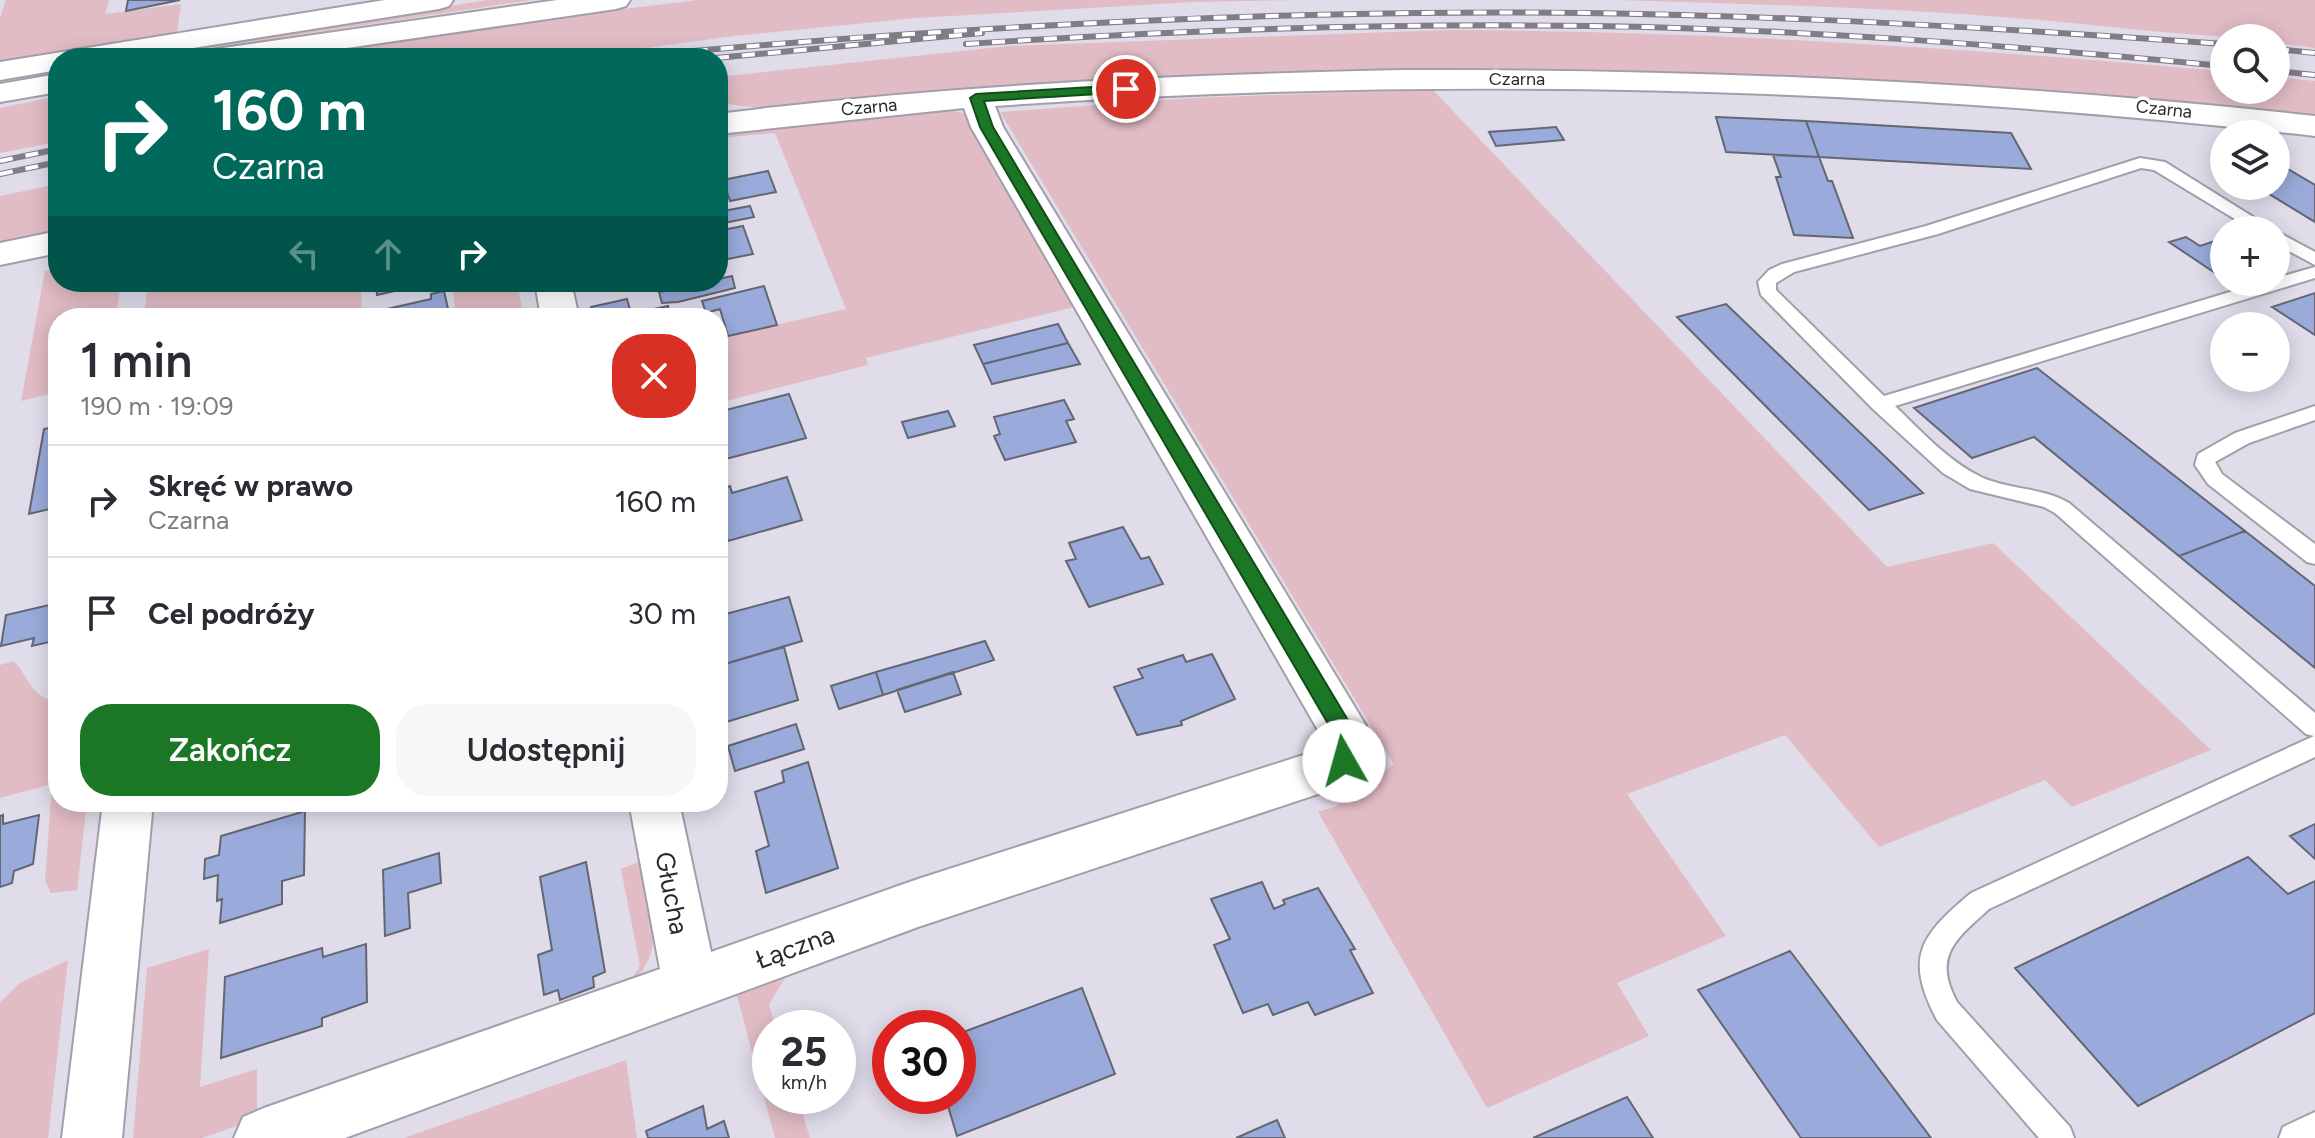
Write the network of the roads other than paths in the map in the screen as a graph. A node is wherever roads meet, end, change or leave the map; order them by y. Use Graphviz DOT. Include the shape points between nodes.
graph roads {
  1 [pos="439,0"];
  2 [pos="616,0"];
  3 [pos="137,48"];
  4 [pos="285,48"];
  5 [pos="48,63"];
  6 [pos="0,71"];
  7 [pos="48,85"];
  8 [pos="0,93"];
  9 [pos="976,98"];
  10 [pos="728,123"];
  11 [pos="2315,126"];
  12 [pos="2242,216"];
  13 [pos="48,244"];
  14 [pos="2290,245"];
  15 [pos="0,254"];
  16 [pos="2315,260"];
  17 [pos="2315,272"];
  18 [pos="1880,404"];
  19 [pos="2315,413"];
  20 [pos="2315,556"];
  21 [pos="2315,727"];
  22 [pos="2315,746"];
  23 [pos="127,812"];
  24 [pos="656,812"];
  25 [pos="691,985"];
  26 [pos="2315,1127"];
  27 [pos="92,1138"];
  28 [pos="264,1138"];
  29 [pos="2059,1138"];
  30 [pos="2294,1138"];
  1 -- 3 [label="street"];
  2 -- 4 [label="street"];
  5 -- 6 [label="street"];
  7 -- 8 [label="street"];
  9 -- 10 [label="street, Czarna"];
  9 -- 11 [label="street, Czarna" via="1216,83 1603,78 2055,100"];
  9 -- 25 [label="street, Łączna" via="987,127 1348,738 1344,761"];
  12 -- 18 [label="lane" via="2159,166 2140,163 1775,274 1767,291"];
  13 -- 15 [label="street"];
  14 -- 16 [label="lane"];
  17 -- 18 [label="lane"];
  18 -- 21 [label="lane" via="1962,476 2062,508"];
  19 -- 20 [label="lane" via="2205,459 2215,479"];
  22 -- 29 [label="lane" via="1980,901 1943,937 1931,960 1936,993"];
  23 -- 27 [label="street"];
  24 -- 25 [label="street, Głucha"];
  25 -- 28 [label="street, Łączna"];
  26 -- 30 [label="lane"];
}
